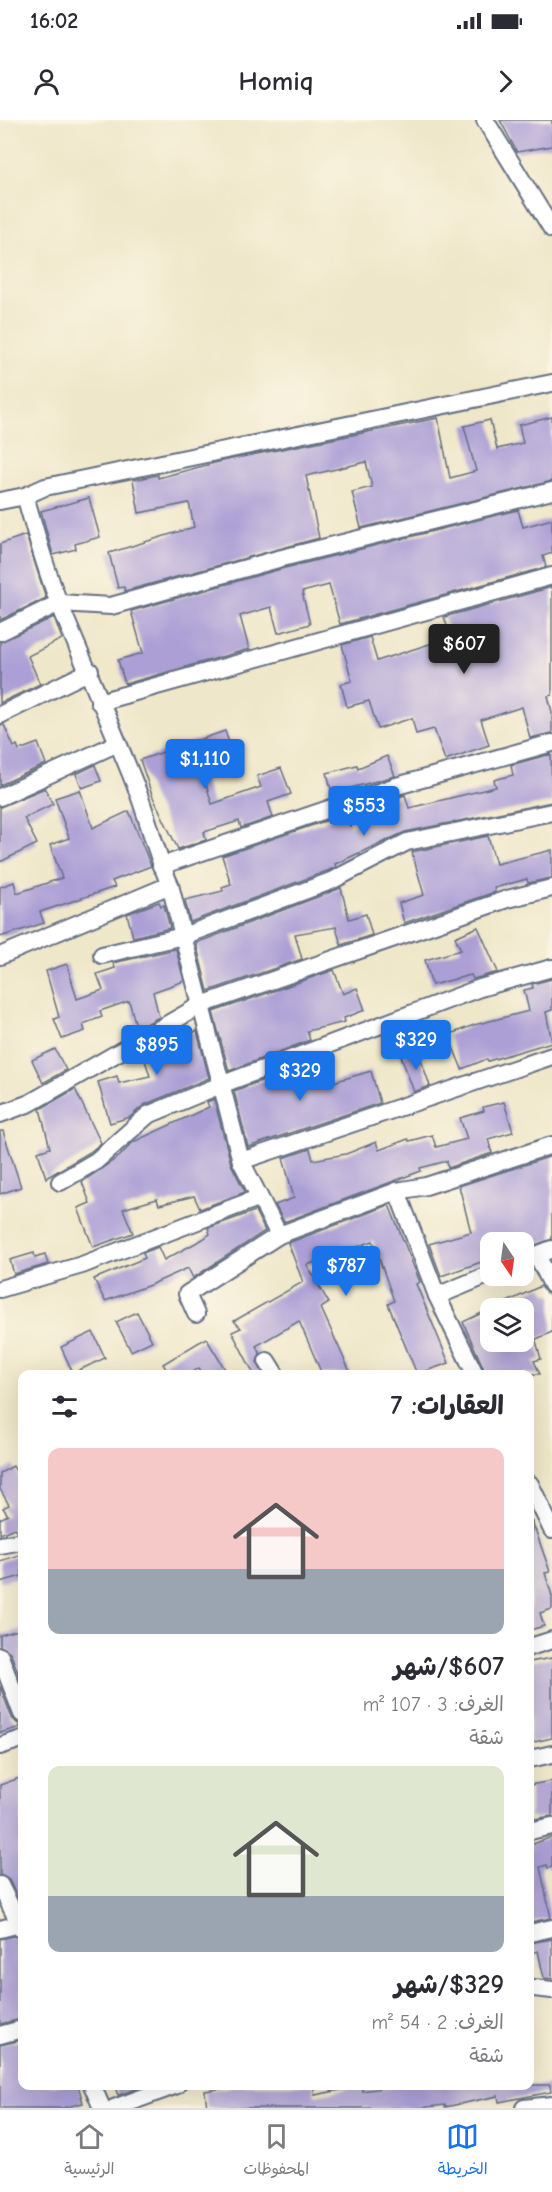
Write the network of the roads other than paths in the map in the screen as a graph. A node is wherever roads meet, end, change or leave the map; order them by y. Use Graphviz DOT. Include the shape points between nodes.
graph roads {
  1 [pos="485,120"];
  2 [pos="552,229"];
  3 [pos="552,383"];
  4 [pos="552,491"];
  5 [pos="25,496"];
  6 [pos="0,501"];
  7 [pos="552,576"];
  8 [pos="59,603"];
  9 [pos="0,632"];
  10 [pos="90,671"];
  11 [pos="99,702"];
  12 [pos="0,715"];
  13 [pos="552,743"];
  14 [pos="118,744"];
  15 [pos="0,797"];
  16 [pos="552,812"];
  17 [pos="161,866"];
  18 [pos="171,885"];
  19 [pos="552,888"];
  20 [pos="183,936"];
  21 [pos="102,955"];
  22 [pos="0,956"];
  23 [pos="552,968"];
  24 [pos="201,1005"];
  25 [pos="552,1056"];
  26 [pos="223,1084"];
  27 [pos="0,1114"];
  28 [pos="552,1145"];
  29 [pos="241,1161"];
  30 [pos="60,1182"];
  31 [pos="397,1191"];
  32 [pos="258,1198"];
  33 [pos="279,1235"];
  34 [pos="537,1255"];
  35 [pos="480,1278"];
  36 [pos="552,1285"];
  37 [pos="0,1289"];
  38 [pos="437,1296"];
  39 [pos="196,1314"];
  40 [pos="473,1370"];
  41 [pos="534,1489"];
  42 [pos="546,1504"];
  43 [pos="552,1530"];
  44 [pos="18,1542"];
  45 [pos="0,1545"];
  46 [pos="552,1640"];
  47 [pos="534,1646"];
  48 [pos="0,1656"];
  49 [pos="18,1703"];
  50 [pos="18,1740"];
  51 [pos="0,1746"];
  52 [pos="552,1754"];
  53 [pos="534,1758"];
  54 [pos="552,1826"];
  55 [pos="534,1830"];
  56 [pos="0,1885"];
  57 [pos="18,1921"];
  58 [pos="18,1927"];
  59 [pos="552,1928"];
  60 [pos="0,1929"];
  61 [pos="534,1931"];
  62 [pos="534,1988"];
  63 [pos="552,1989"];
  64 [pos="18,2030"];
  65 [pos="0,2035"];
  66 [pos="94,2090"];
  67 [pos="163,2090"];
  68 [pos="552,2105"];
  69 [pos="102,2108"];
  70 [pos="114,2108"];
  71 [pos="524,2108"];
  1 -- 2 [label="street"];
  3 -- 5 [label="street" via="45,487"];
  4 -- 8 [label="street" via="278,559 111,606"];
  5 -- 6 [label="street"];
  5 -- 8 [label="street"];
  7 -- 11 [label="street"];
  8 -- 9 [label="street"];
  8 -- 10 [label="street"];
  10 -- 11 [label="street"];
  10 -- 12 [label="street"];
  11 -- 14 [label="street"];
  13 -- 17 [label="street" via="393,787"];
  14 -- 15 [label="street"];
  14 -- 17 [label="street" via="142,803"];
  16 -- 20 [label="street" via="406,842 331,881"];
  17 -- 18 [label="street"];
  18 -- 20 [label="street"];
  18 -- 22 [label="street"];
  19 -- 24 [label="street" via="507,899"];
  20 -- 21 [label="street"];
  20 -- 24 [label="street"];
  23 -- 26 [label="street" via="480,988"];
  24 -- 26 [label="street"];
  24 -- 27 [label="street" via="30,1102"];
  25 -- 29 [label="street"];
  26 -- 29 [label="street"];
  26 -- 30 [label="street" via="148,1115 96,1161"];
  28 -- 31 [label="street" via="426,1186"];
  29 -- 32 [label="street"];
  31 -- 33 [label="street"];
  31 -- 38 [label="street"];
  32 -- 33 [label="street"];
  32 -- 37 [label="street" via="82,1264"];
  33 -- 39 [label="street" via="187,1294"];
  34 -- 36 [label="street"];
  35 -- 38 [label="street"];
  38 -- 40 [label="street"];
  41 -- 42 [label="street"];
  42 -- 43 [label="street"];
  44 -- 45 [label="street"];
  46 -- 47 [label="street"];
  48 -- 49 [label="street"];
  50 -- 51 [label="street"];
  52 -- 53 [label="street"];
  54 -- 55 [label="street"];
  56 -- 57 [label="street"];
  58 -- 60 [label="street"];
  59 -- 61 [label="street"];
  62 -- 63 [label="street"];
  64 -- 65 [label="street"];
  66 -- 69 [label="street"];
  67 -- 70 [label="street"];
  68 -- 71 [label="street"];
}
